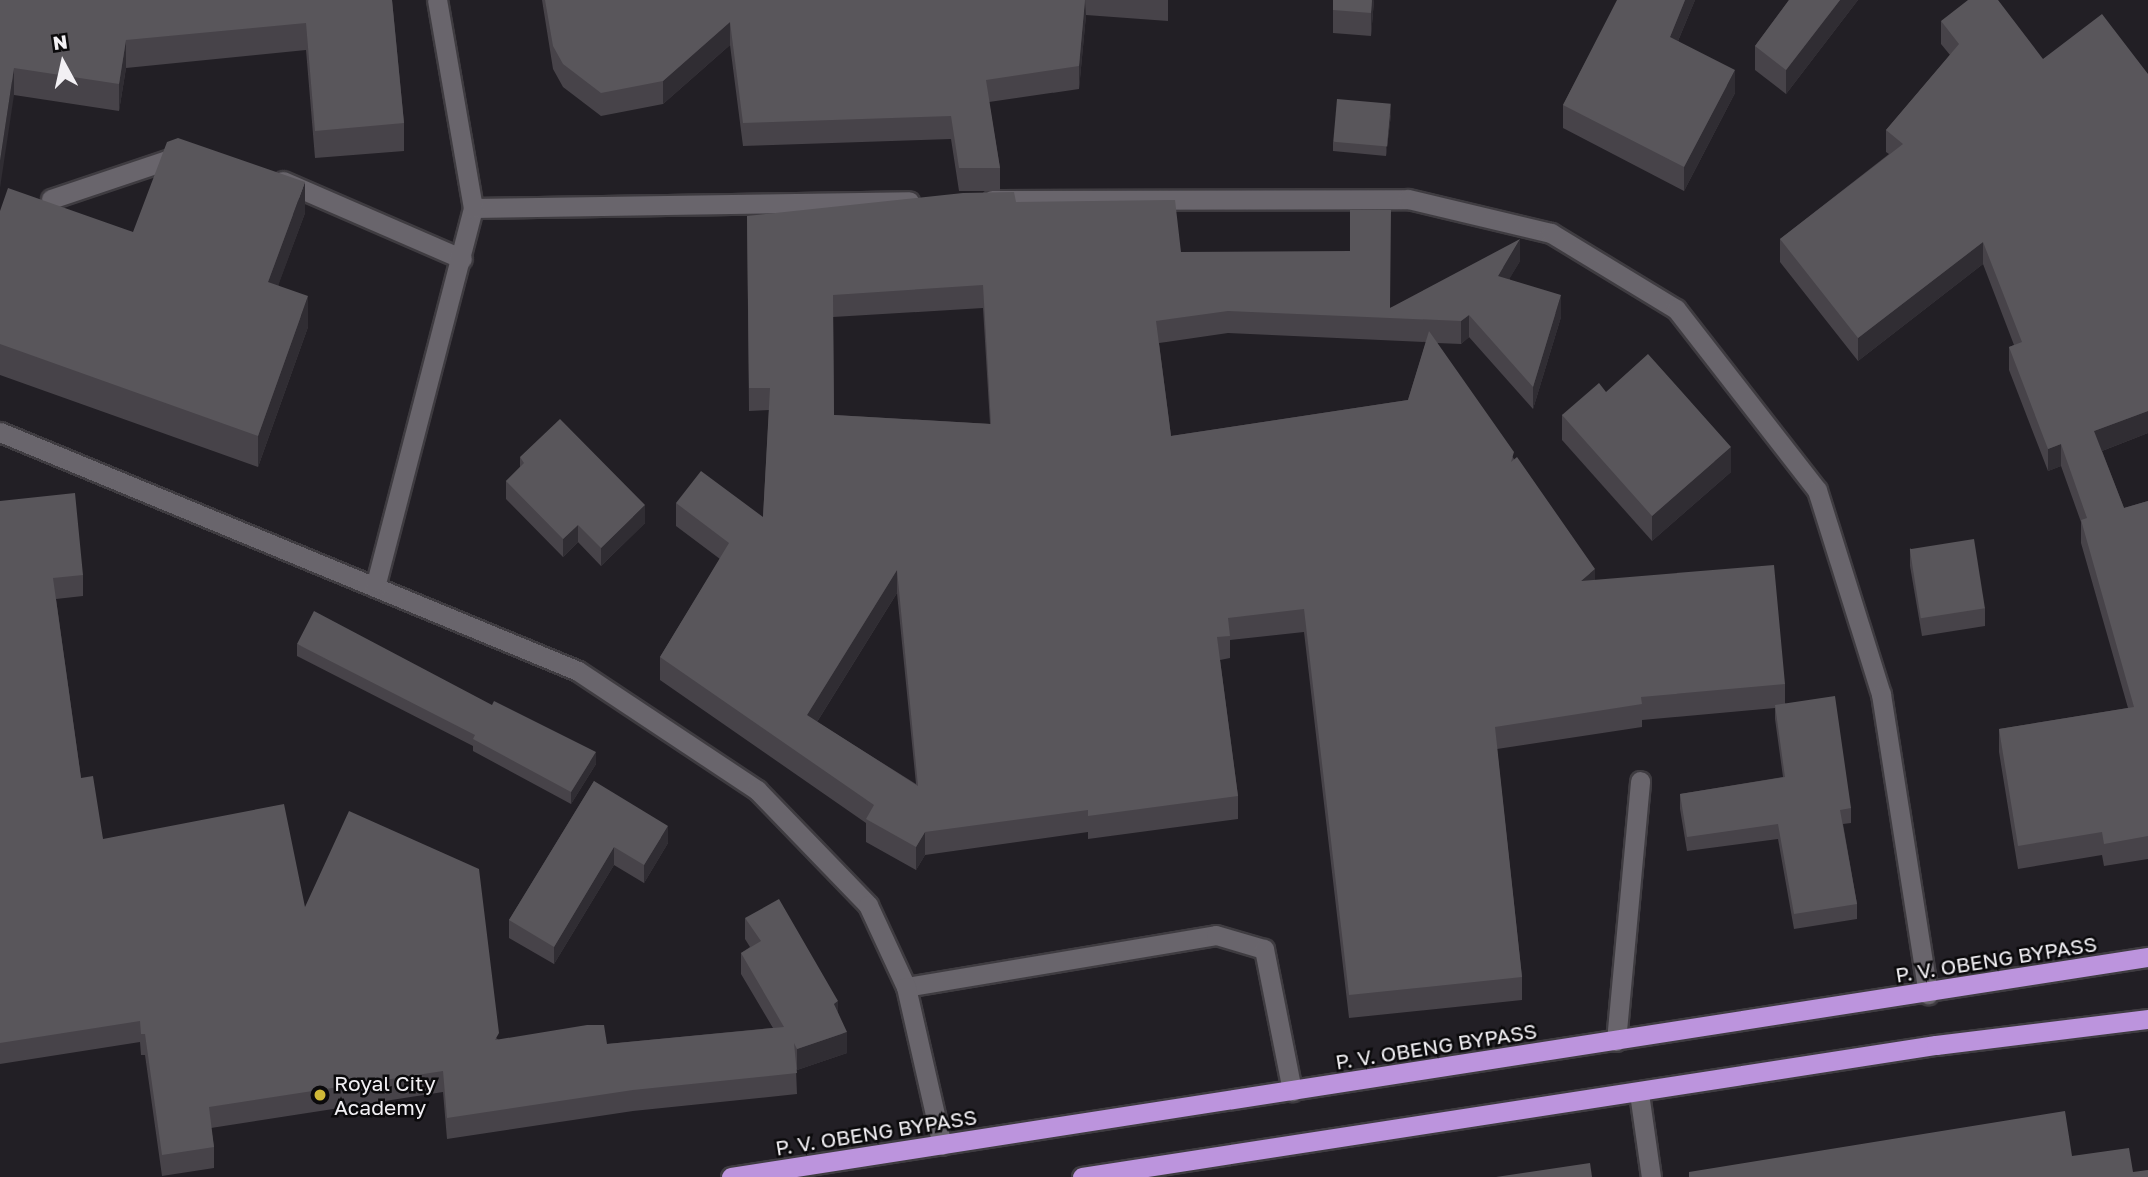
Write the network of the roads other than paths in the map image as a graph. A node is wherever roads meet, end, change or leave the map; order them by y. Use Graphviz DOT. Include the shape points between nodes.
graph roads {
  1 [pos="437,0"];
  2 [pos="206,154"];
  3 [pos="265,173"];
  4 [pos="51,199"];
  5 [pos="968,200"];
  6 [pos="926,201"];
  7 [pos="473,208"];
  8 [pos="462,259"];
  9 [pos="0,432"];
  10 [pos="375,587"];
  11 [pos="1640,781"];
  12 [pos="2148,957"];
  13 [pos="906,987"];
  14 [pos="1928,994"];
  15 [pos="2148,1019"];
  16 [pos="1616,1041"];
  17 [pos="1292,1091"];
  18 [pos="1639,1093"];
  19 [pos="942,1145"];
  20 [pos="731,1177"];
  21 [pos="1082,1177"];
  22 [pos="1651,1177"];
  1 -- 7 [label="street"];
  2 -- 4 [label="street" via="180,155"];
  3 -- 8 [label="street"];
  5 -- 14 [label="street" via="1408,199 1551,233 1676,309 1817,490 1881,694"];
  6 -- 7 [label="street"];
  7 -- 8 [label="street"];
  8 -- 10 [label="street"];
  9 -- 10 [label="street"];
  10 -- 13 [label="street" via="578,671 757,790 868,905"];
  11 -- 16 [label="street"];
  12 -- 14 [label="highway, P. V. OBENG BYPASS"];
  13 -- 17 [label="street" via="1216,935 1264,949"];
  13 -- 19 [label="street"];
  14 -- 16 [label="highway, P. V. OBENG BYPASS"];
  15 -- 18 [label="highway" via="1936,1045"];
  16 -- 17 [label="highway, P. V. OBENG BYPASS"];
  17 -- 19 [label="highway, P. V. OBENG BYPASS"];
  18 -- 21 [label="highway"];
  18 -- 22 [label="street"];
  19 -- 20 [label="highway, P. V. OBENG BYPASS"];
}
